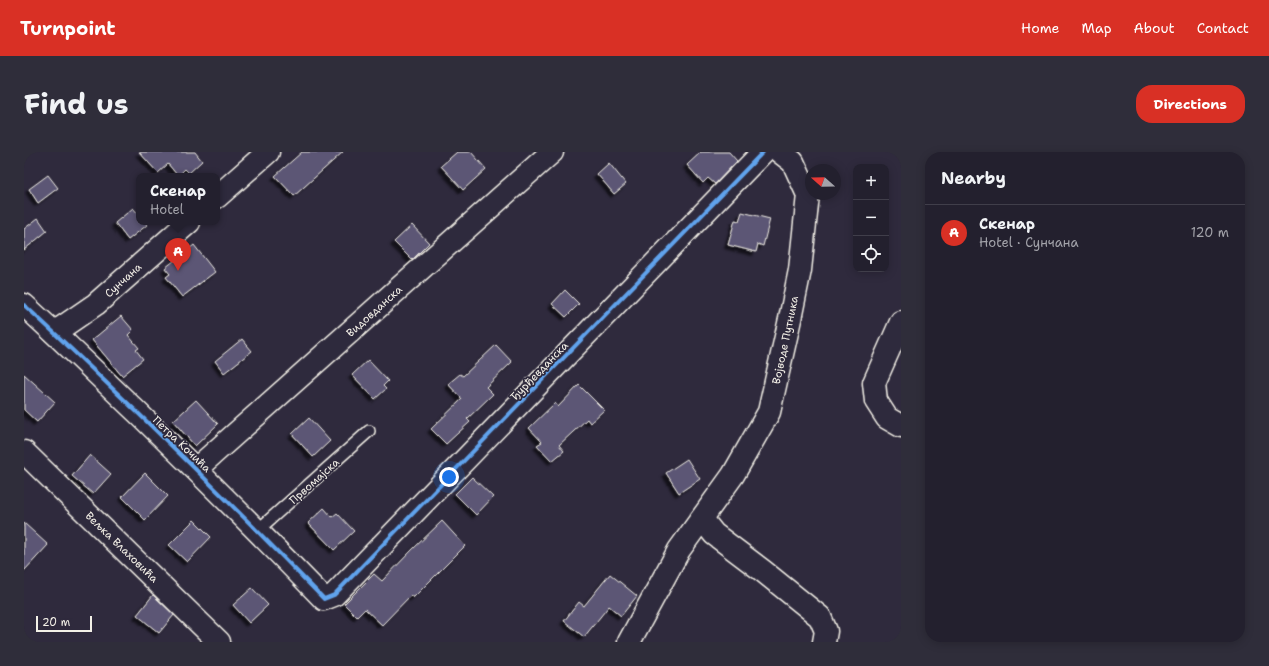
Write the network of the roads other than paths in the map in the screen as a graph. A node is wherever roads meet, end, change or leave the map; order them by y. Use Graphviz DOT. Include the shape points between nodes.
graph roads {
  1 [pos="268,152"];
  2 [pos="552,152"];
  3 [pos="763,152"];
  4 [pos="780,152"];
  5 [pos="220,194"];
  6 [pos="185,225"];
  7 [pos="24,305"];
  8 [pos="901,322"];
  9 [pos="53,331"];
  10 [pos="901,426"];
  11 [pos="369,431"];
  12 [pos="24,452"];
  13 [pos="196,470"];
  14 [pos="702,519"];
  15 [pos="258,530"];
  16 [pos="324,599"];
  17 [pos="219,642"];
  18 [pos="628,642"];
  19 [pos="824,642"];
  1 -- 5 [label="street"];
  2 -- 13 [label="street, Видовданска"];
  3 -- 16 [label="street, Ђурђевданска" via="334,595"];
  4 -- 14 [label="street, Војводе Путника" via="793,162 808,195 800,270 790,319 769,412 734,475"];
  6 -- 9 [label="street, Сунчана" via="96,304"];
  7 -- 9 [label="street, Петра Кочића"];
  8 -- 10 [label="street" via="874,383 876,401 887,418"];
  9 -- 13 [label="street, Петра Кочића"];
  11 -- 15 [label="lane, Првомајска"];
  12 -- 17 [label="street, Вељка Влаховића"];
  13 -- 15 [label="street, Петра Кочића"];
  14 -- 18 [label="street, Војводе Путника" via="679,550"];
  14 -- 19 [label="street" via="714,534 820,617 826,631"];
  15 -- 16 [label="street, Петра Кочића"];
}
